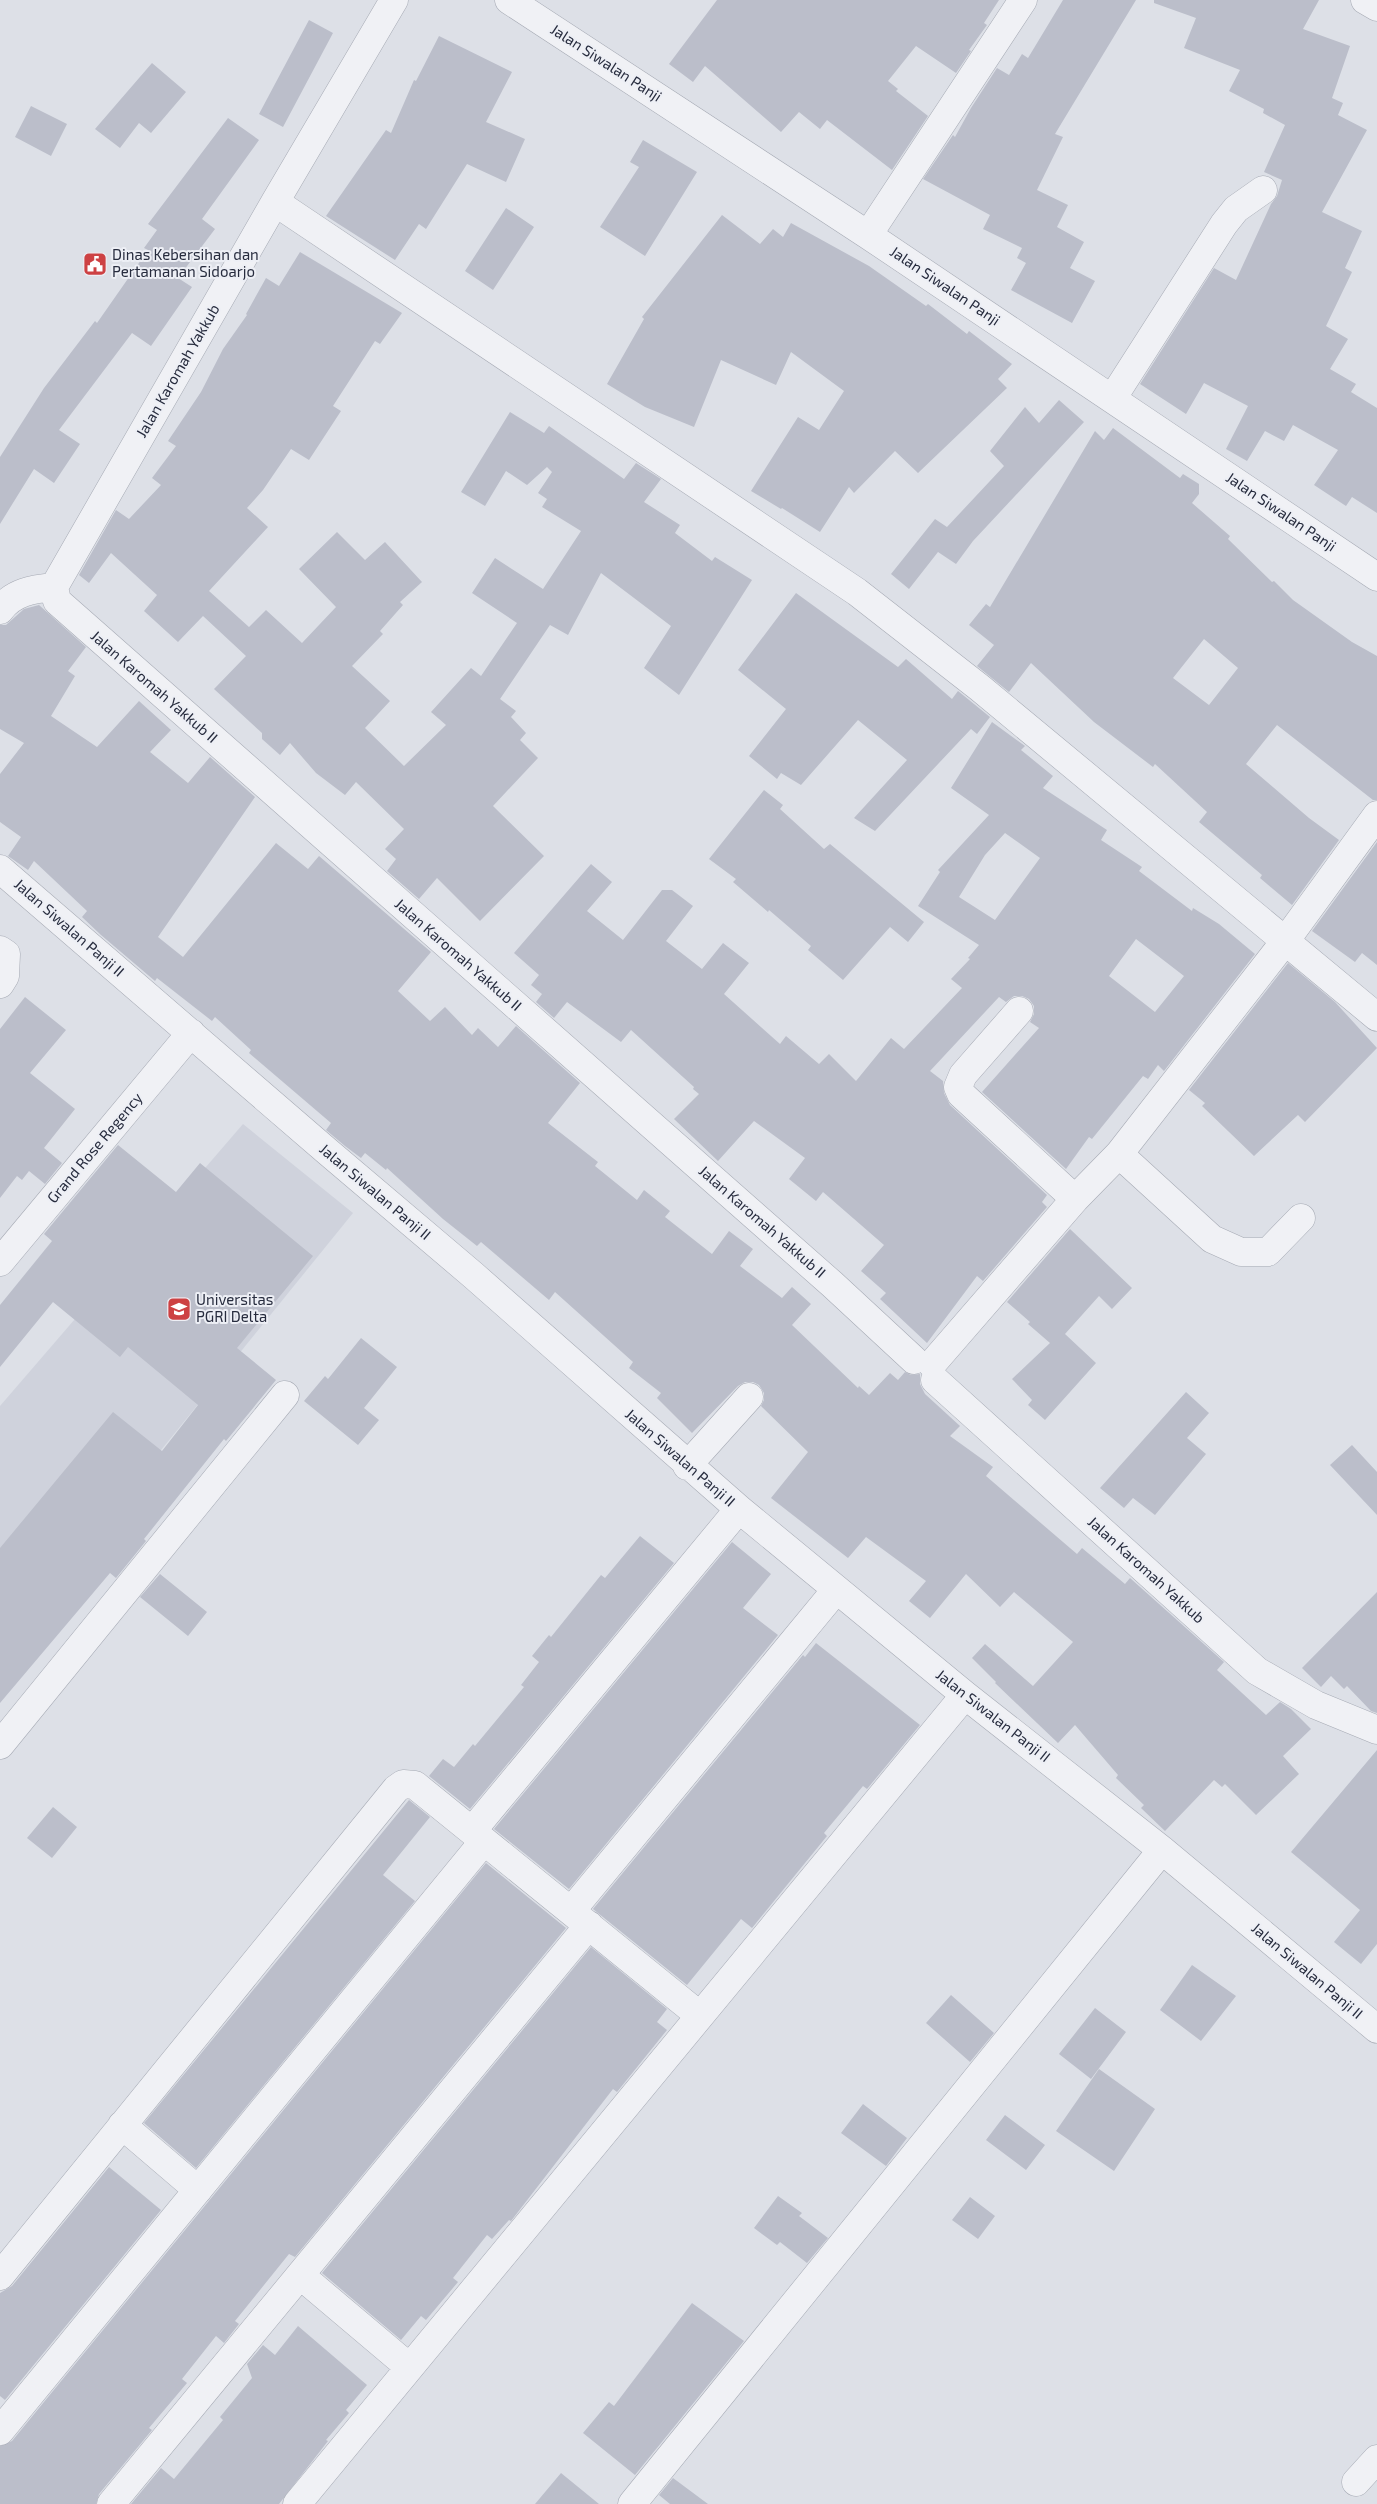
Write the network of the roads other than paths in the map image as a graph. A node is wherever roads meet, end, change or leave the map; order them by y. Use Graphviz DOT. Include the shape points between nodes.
graph roads {
  1 [pos="394,0"];
  2 [pos="509,0"];
  3 [pos="1023,0"];
  4 [pos="1263,190"];
  5 [pos="275,202"];
  6 [pos="868,235"];
  7 [pos="1112,399"];
  8 [pos="1377,577"];
  9 [pos="54,587"];
  10 [pos="0,610"];
  11 [pos="1377,816"];
  12 [pos="4,879"];
  13 [pos="1286,940"];
  14 [pos="0,950"];
  15 [pos="0,984"];
  16 [pos="1019,1011"];
  17 [pos="1377,1017"];
  18 [pos="190,1033"];
  19 [pos="1119,1154"];
  20 [pos="1075,1199"];
  21 [pos="1301,1218"];
  22 [pos="0,1262"];
  23 [pos="927,1368"];
  24 [pos="285,1395"];
  25 [pos="749,1398"];
  26 [pos="687,1466"];
  27 [pos="738,1509"];
  28 [pos="836,1590"];
  29 [pos="965,1695"];
  30 [pos="1377,1730"];
  31 [pos="0,1746"];
  32 [pos="478,1836"];
  33 [pos="1162,1850"];
  34 [pos="580,1918"];
  35 [pos="699,2015"];
  36 [pos="1377,2029"];
  37 [pos="122,2125"];
  38 [pos="198,2190"];
  39 [pos="300,2275"];
  40 [pos="0,2276"];
  41 [pos="409,2367"];
  42 [pos="0,2431"];
  43 [pos="1377,2459"];
  44 [pos="1356,2482"];
  45 [pos="111,2504"];
  46 [pos="297,2504"];
  47 [pos="632,2504"];
  1 -- 5 [label="street, Jalan Karomah Yakkub"];
  2 -- 6 [label="street, Jalan Siwalan Panji"];
  3 -- 6 [label="street"];
  4 -- 7 [label="street" via="1236,209 1224,224"];
  5 -- 9 [label="street, Jalan Karomah Yakkub"];
  5 -- 13 [label="street" via="857,592 980,688"];
  6 -- 7 [label="street, Jalan Siwalan Panji"];
  7 -- 8 [label="street, Jalan Siwalan Panji"];
  9 -- 10 [label="street" via="17,594"];
  9 -- 23 [label="street, Jalan Karomah Yakkub II" via="57,601"];
  11 -- 13 [label="street"];
  12 -- 18 [label="street, Jalan Siwalan Panji II"];
  13 -- 17 [label="street"];
  13 -- 19 [label="street"];
  14 -- 15 [label="street" via="6,954 5,976"];
  16 -- 20 [label="street" via="963,1075 958,1087 961,1094"];
  18 -- 22 [label="street, Grand Rose Regency"];
  18 -- 26 [label="street, Jalan Siwalan Panji II" via="473,1275"];
  19 -- 20 [label="street"];
  19 -- 21 [label="street" via="1212,1239 1241,1252 1268,1252"];
  20 -- 23 [label="street"];
  23 -- 30 [label="street, Jalan Karomah Yakkub" via="1257,1671 1316,1705"];
  24 -- 31 [label="street"];
  25 -- 26 [label="street"];
  26 -- 27 [label="street, Jalan Siwalan Panji II"];
  27 -- 28 [label="street, Jalan Siwalan Panji II"];
  27 -- 32 [label="street"];
  28 -- 29 [label="street, Jalan Siwalan Panji II"];
  28 -- 34 [label="street"];
  29 -- 33 [label="street, Jalan Siwalan Panji II"];
  29 -- 35 [label="street"];
  32 -- 34 [label="street"];
  32 -- 37 [label="street" via="415,1785 404,1784 396,1789"];
  32 -- 38 [label="street"];
  33 -- 36 [label="street, Jalan Siwalan Panji II"];
  33 -- 47 [label="street"];
  34 -- 35 [label="street"];
  34 -- 39 [label="street"];
  35 -- 41 [label="street"];
  37 -- 38 [label="street"];
  37 -- 40 [label="street"];
  38 -- 42 [label="street"];
  39 -- 41 [label="street"];
  39 -- 45 [label="street"];
  41 -- 46 [label="street"];
  43 -- 44 [label="street"];
}
